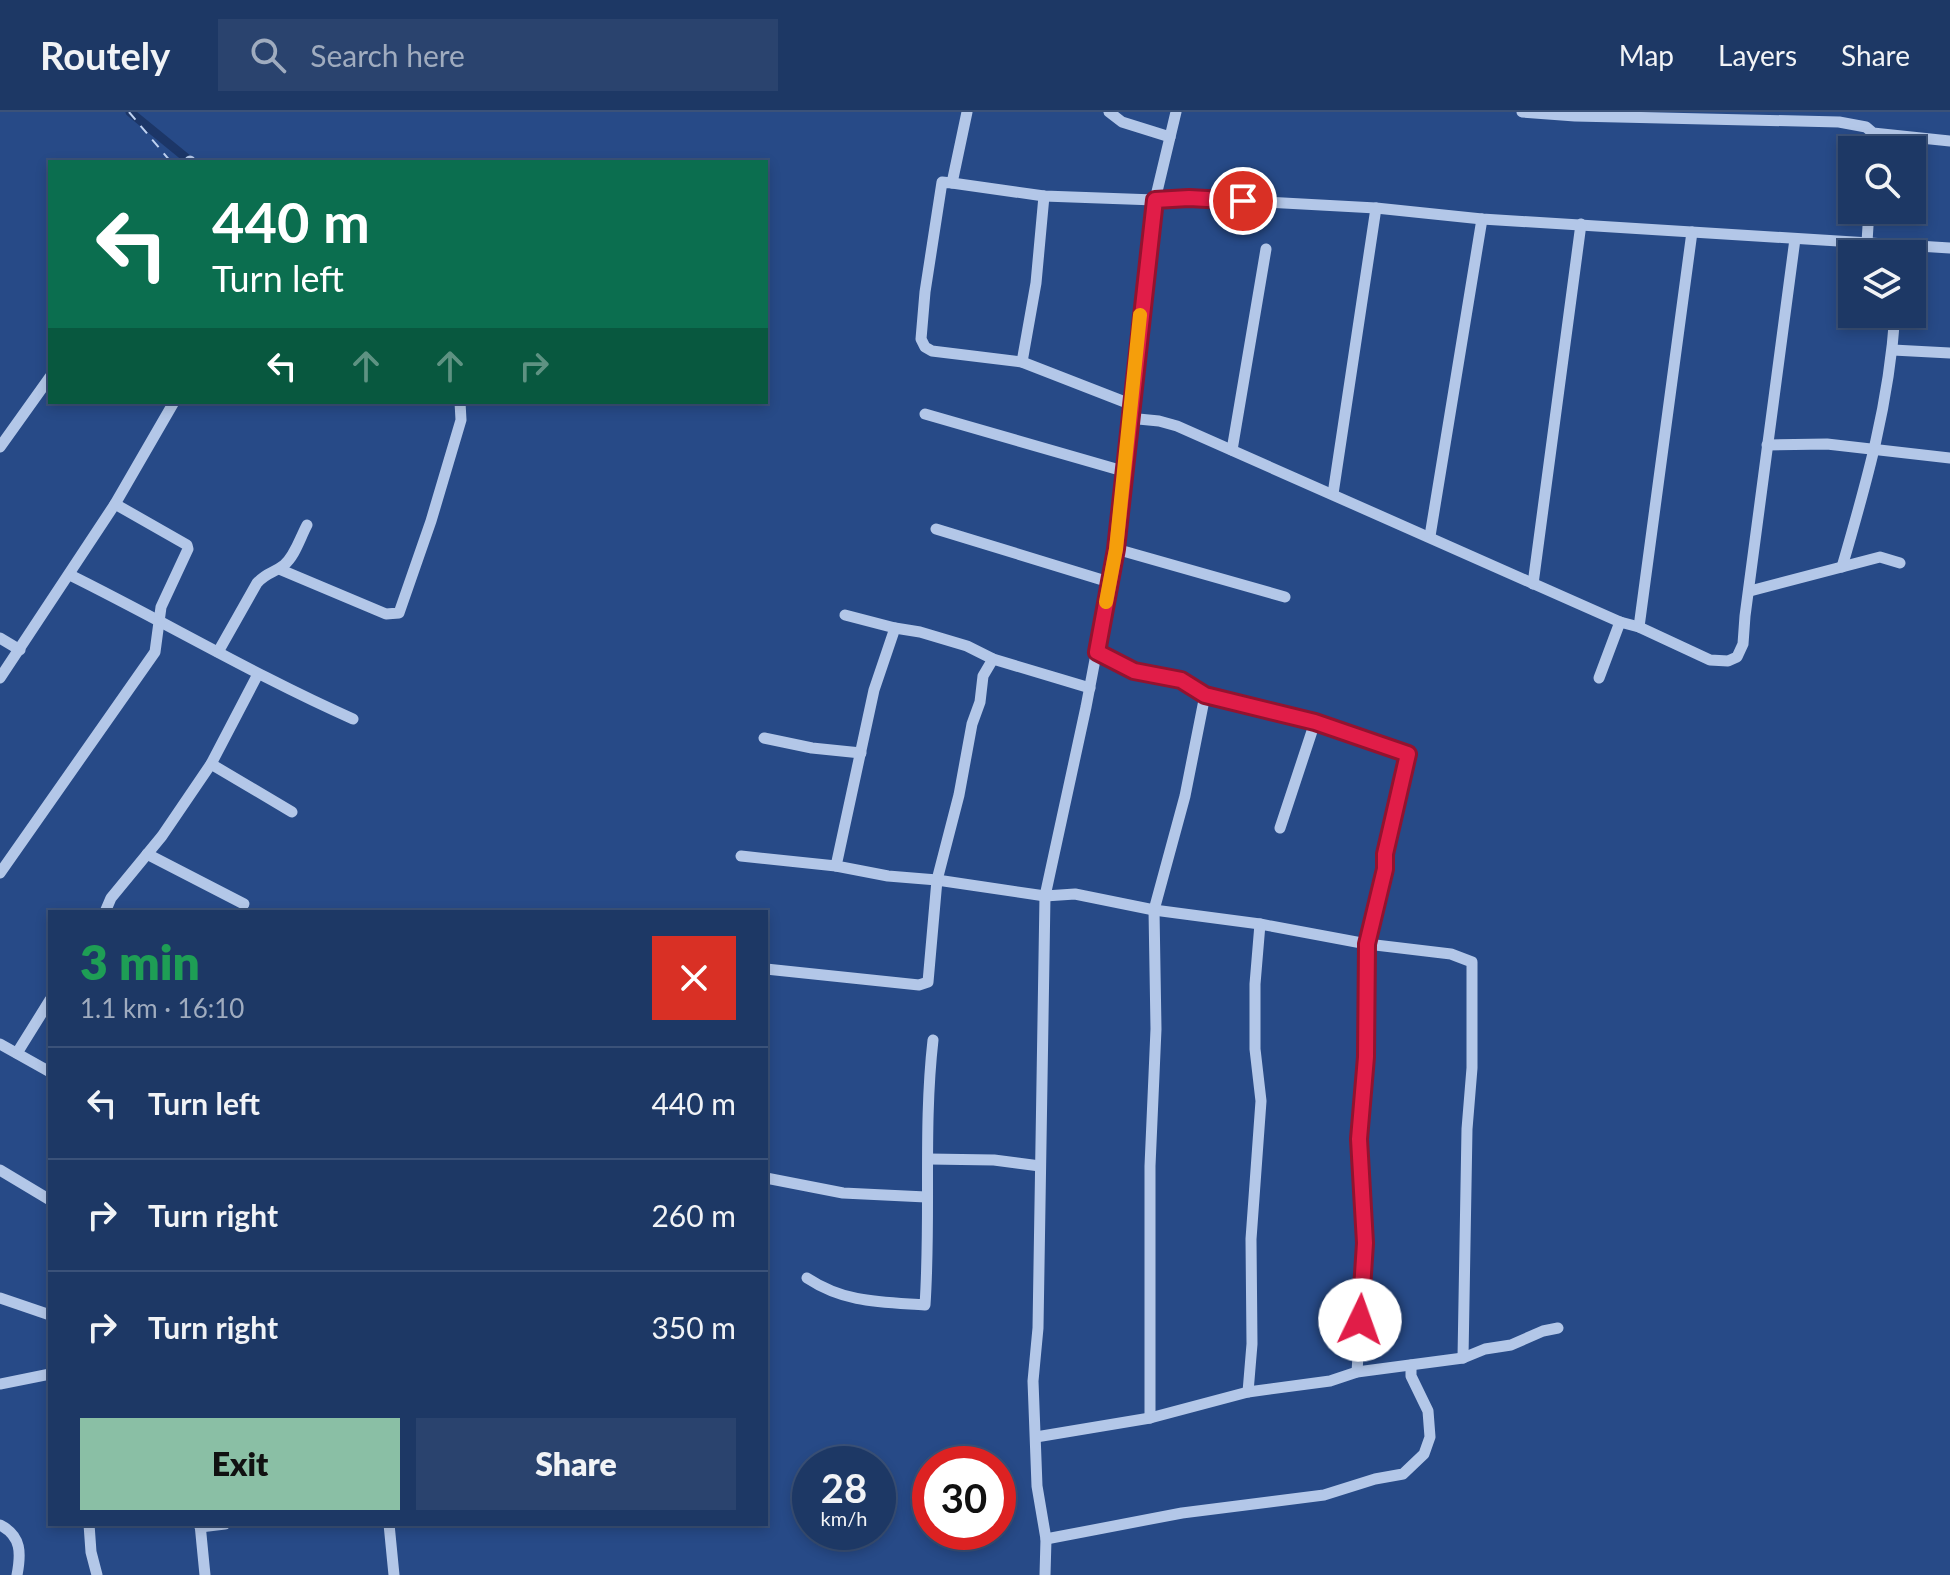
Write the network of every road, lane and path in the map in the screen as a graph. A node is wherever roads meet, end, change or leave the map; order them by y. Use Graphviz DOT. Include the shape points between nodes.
graph roads {
  1 [pos="967,112"];
  2 [pos="1109,112"];
  3 [pos="1176,112"];
  4 [pos="1522,112"];
  5 [pos="1873,133"];
  6 [pos="1170,137"];
  7 [pos="1950,141"];
  8 [pos="952,183"];
  9 [pos="1044,196"];
  10 [pos="1155,200"];
  11 [pos="1376,208"];
  12 [pos="1482,219"];
  13 [pos="1581,224"];
  14 [pos="1692,232"];
  15 [pos="1795,239"];
  16 [pos="1838,241"];
  17 [pos="1950,248"];
  18 [pos="1266,249"];
  19 [pos="1926,249"];
  20 [pos="1894,328"];
  21 [pos="1893,350"];
  22 [pos="1950,353"];
  23 [pos="1022,362"];
  24 [pos="48,380"];
  25 [pos="173,404"];
  26 [pos="460,404"];
  27 [pos="1130,404"];
  28 [pos="925,414"];
  29 [pos="1128,418"];
  30 [pos="1767,445"];
  31 [pos="0,447"];
  32 [pos="1232,450"];
  33 [pos="1876,451"];
  34 [pos="1950,458"];
  35 [pos="1123,471"];
  36 [pos="1333,494"];
  37 [pos="115,504"];
  38 [pos="307,525"];
  39 [pos="936,529"];
  40 [pos="1430,536"];
  41 [pos="1116,549"];
  42 [pos="1900,563"];
  43 [pos="1842,567"];
  44 [pos="279,569"];
  45 [pos="70,575"];
  46 [pos="1109,582"];
  47 [pos="1533,584"];
  48 [pos="1750,591"];
  49 [pos="1285,597"];
  50 [pos="845,615"];
  51 [pos="160,619"];
  52 [pos="1620,622"];
  53 [pos="1639,627"];
  54 [pos="895,628"];
  55 [pos="0,638"];
  56 [pos="20,650"];
  57 [pos="218,652"];
  58 [pos="1097,652"];
  59 [pos="993,659"];
  60 [pos="258,674"];
  61 [pos="0,678"];
  62 [pos="1599,678"];
  63 [pos="1090,688"];
  64 [pos="1205,695"];
  65 [pos="353,719"];
  66 [pos="1315,722"];
  67 [pos="764,738"];
  68 [pos="861,753"];
  69 [pos="211,764"];
  70 [pos="292,812"];
  71 [pos="1280,828"];
  72 [pos="147,854"];
  73 [pos="741,856"];
  74 [pos="836,866"];
  75 [pos="0,873"];
  76 [pos="937,880"];
  77 [pos="1045,896"];
  78 [pos="244,904"];
  79 [pos="106,910"];
  80 [pos="1154,910"];
  81 [pos="1260,924"];
  82 [pos="1367,944"];
  83 [pos="768,969"];
  84 [pos="48,1003"];
  85 [pos="933,1040"];
  86 [pos="0,1044"];
  87 [pos="17,1053"];
  88 [pos="48,1071"];
  89 [pos="929,1159"];
  90 [pos="1040,1166"];
  91 [pos="0,1170"];
  92 [pos="768,1178"];
  93 [pos="926,1197"];
  94 [pos="48,1199"];
  95 [pos="807,1278"];
  96 [pos="0,1298"];
  97 [pos="48,1314"];
  98 [pos="1558,1328"];
  99 [pos="1463,1358"];
  100 [pos="1411,1365"];
  101 [pos="1357,1372"];
  102 [pos="48,1374"];
  103 [pos="0,1384"];
  104 [pos="1248,1392"];
  105 [pos="1150,1418"];
  106 [pos="1036,1437"];
  107 [pos="0,1525"];
  108 [pos="89,1526"];
  109 [pos="200,1526"];
  110 [pos="389,1526"];
  111 [pos="1046,1539"];
  112 [pos="17,1575"];
  113 [pos="97,1575"];
  114 [pos="205,1575"];
  115 [pos="394,1575"];
  116 [pos="1045,1575"];
  1 -- 8 [label="street"];
  2 -- 6 [label="street" via="1122,122"];
  3 -- 6 [label="street"];
  4 -- 5 [label="street" via="1839,122"];
  5 -- 7 [label="street"];
  6 -- 10 [label="street"];
  8 -- 9 [label="street"];
  8 -- 23 [label="street" via="942,182 935,215 921,339 932,351"];
  9 -- 10 [label="street"];
  9 -- 23 [label="street"];
  10 -- 11 [label="street"];
  10 -- 27 [label="street"];
  11 -- 12 [label="street"];
  11 -- 36 [label="street"];
  12 -- 13 [label="street"];
  12 -- 40 [label="street"];
  13 -- 14 [label="street"];
  13 -- 47 [label="street"];
  14 -- 15 [label="street"];
  14 -- 53 [label="street"];
  15 -- 16 [label="street"];
  15 -- 30 [label="street"];
  17 -- 19 [label="street"];
  18 -- 32 [label="street"];
  20 -- 21 [label="street"];
  21 -- 22 [label="street"];
  21 -- 33 [label="street"];
  23 -- 27 [label="street"];
  24 -- 31 [label="street"];
  25 -- 37 [label="street"];
  26 -- 44 [label="street" via="461,420 399,613 386,614"];
  27 -- 29 [label="street"];
  28 -- 35 [label="street"];
  29 -- 32 [label="street" via="1168,423"];
  29 -- 35 [label="street"];
  30 -- 33 [label="street" via="1827,444"];
  30 -- 48 [label="street"];
  32 -- 36 [label="street"];
  33 -- 34 [label="street"];
  33 -- 43 [label="street"];
  35 -- 41 [label="street"];
  36 -- 40 [label="street"];
  37 -- 45 [label="street"];
  37 -- 51 [label="street" via="188,547"];
  38 -- 44 [label="street"];
  39 -- 46 [label="street"];
  40 -- 47 [label="street"];
  41 -- 46 [label="street"];
  41 -- 49 [label="street"];
  42 -- 43 [label="street" via="1880,557"];
  43 -- 48 [label="street"];
  44 -- 57 [label="street" via="257,583"];
  45 -- 51 [label="street"];
  45 -- 56 [label="street"];
  46 -- 58 [label="street"];
  47 -- 52 [label="street"];
  48 -- 53 [label="street" via="1743,644 1737,657 1728,661 1710,660"];
  50 -- 54 [label="street"];
  51 -- 57 [label="street"];
  51 -- 75 [label="street" via="155,652"];
  52 -- 53 [label="street"];
  52 -- 62 [label="street"];
  54 -- 59 [label="street" via="967,646"];
  54 -- 68 [label="street"];
  55 -- 56 [label="street"];
  56 -- 61 [label="street"];
  57 -- 60 [label="street"];
  58 -- 63 [label="street"];
  58 -- 64 [label="street" via="1134,671 1181,680"];
  59 -- 63 [label="street"];
  59 -- 76 [label="street" via="983,676"];
  60 -- 65 [label="street"];
  60 -- 69 [label="street"];
  63 -- 77 [label="street"];
  64 -- 66 [label="street"];
  64 -- 80 [label="street"];
  66 -- 71 [label="street"];
  66 -- 82 [label="street" via="1408,754"];
  67 -- 68 [label="street"];
  68 -- 74 [label="street"];
  69 -- 70 [label="street"];
  69 -- 72 [label="street"];
  72 -- 78 [label="street"];
  72 -- 79 [label="street"];
  73 -- 74 [label="street"];
  74 -- 76 [label="street"];
  76 -- 77 [label="street"];
  76 -- 83 [label="street" via="928,982"];
  77 -- 80 [label="street" via="1075,894"];
  77 -- 90 [label="street"];
  80 -- 81 [label="street"];
  80 -- 105 [label="street"];
  81 -- 82 [label="street"];
  81 -- 104 [label="street" via="1255,1049 1261,1101"];
  82 -- 99 [label="street" via="1451,954 1472,962"];
  82 -- 101 [label="street" via="1359,1139 1365,1243"];
  84 -- 87 [label="street"];
  85 -- 89 [label="street" via="927,1094"];
  86 -- 87 [label="street"];
  87 -- 88 [label="street"];
  89 -- 90 [label="street"];
  89 -- 93 [label="street"];
  90 -- 106 [label="street"];
  91 -- 94 [label="street"];
  92 -- 93 [label="street" via="843,1193"];
  93 -- 95 [label="street" via="925,1305 867,1301 828,1292"];
  96 -- 97 [label="street"];
  98 -- 99 [label="street"];
  99 -- 100 [label="street"];
  100 -- 101 [label="street"];
  100 -- 111 [label="street" via="1428,1411 1430,1437 1424,1454 1403,1474 1324,1495 1182,1513"];
  101 -- 104 [label="street"];
  102 -- 103 [label="street"];
  104 -- 105 [label="street"];
  105 -- 106 [label="street"];
  106 -- 111 [label="street"];
  107 -- 112 [label="street" via="18,1541"];
  108 -- 113 [label="street"];
  109 -- 114 [label="street"];
  110 -- 115 [label="street"];
  111 -- 116 [label="street"];
}
